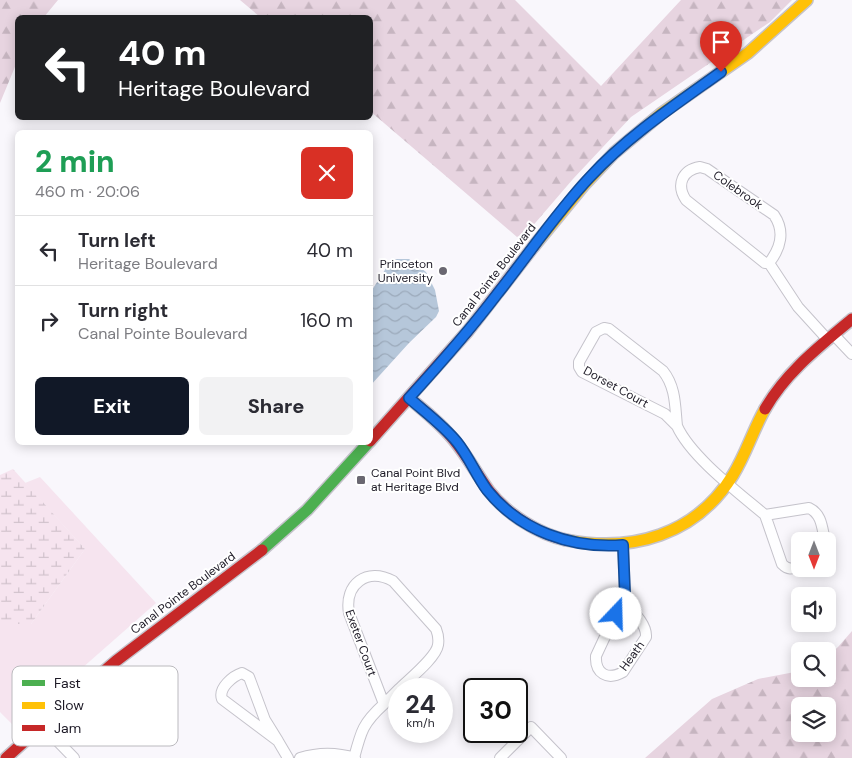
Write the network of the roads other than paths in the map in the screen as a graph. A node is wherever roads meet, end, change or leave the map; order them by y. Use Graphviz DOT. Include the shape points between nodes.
graph roads {
  1 [pos="806,0"];
  2 [pos="769,263"];
  3 [pos="852,319"];
  4 [pos="831,337"];
  5 [pos="852,354"];
  6 [pos="409,398"];
  7 [pos="677,426"];
  8 [pos="373,438"];
  9 [pos="366,445"];
  10 [pos="727,484"];
  11 [pos="765,515"];
  12 [pos="823,532"];
  13 [pos="623,545"];
  14 [pos="791,569"];
  15 [pos="622,600"];
  16 [pos="110,666"];
  17 [pos="410,678"];
  18 [pos="388,700"];
  19 [pos="384,704"];
  20 [pos="278,741"];
  21 [pos="18,746"];
  22 [pos="62,746"];
  23 [pos="6,758"];
  24 [pos="74,758"];
  25 [pos="288,758"];
  26 [pos="300,758"];
  27 [pos="355,758"];
  28 [pos="500,758"];
  29 [pos="561,758"];
  1 -- 6 [label="street, Canal Pointe Boulevard" via="749,52 650,123 591,176 567,202 460,341"];
  2 -- 2 [label="street, Colebrook" via="781,239 779,223 774,215 707,169 693,168 686,173 680,187 686,200"];
  2 -- 4 [label="street" via="798,307"];
  3 -- 4 [label="street"];
  4 -- 5 [label="street"];
  4 -- 10 [label="street" via="792,372 775,394"];
  6 -- 8 [label="street, Canal Pointe Boulevard"];
  6 -- 13 [label="street" via="455,440 488,491 521,521 562,540 585,545"];
  7 -- 7 [label="street, Dorset Court" via="669,378 609,329 599,329 578,362 582,372 665,414"];
  7 -- 10 [label="street, Dorset Court"];
  9 -- 16 [label="street, Canal Pointe Boulevard" via="286,530"];
  10 -- 11 [label="street, Dorset Court"];
  10 -- 13 [label="street" via="710,504 679,527 642,542"];
  11 -- 12 [label="street" via="809,508 820,516"];
  11 -- 14 [label="street" via="782,564"];
  13 -- 15 [label="street" via="625,595"];
  15 -- 15 [label="street, Heath" via="596,656 598,670 610,676 623,672 646,637 644,625"];
  17 -- 19 [label="street, Exeter Court" via="435,654 439,637 436,629 393,581 376,575 367,577 353,586 347,604"];
  18 -- 19 [label="street, Exeter Court"];
  19 -- 27 [label="street, Exeter Court" via="361,732"];
  20 -- 20 [label="street" via="265,720 249,677 242,673 236,675 221,690 222,699"];
  20 -- 25 [label="street"];
  21 -- 23 [label="street, Canal Pointe Boulevard"];
  22 -- 24 [label="street"];
  26 -- 27 [label="street" via="327,752"];
  28 -- 29 [label="street" via="531,727"];
}
